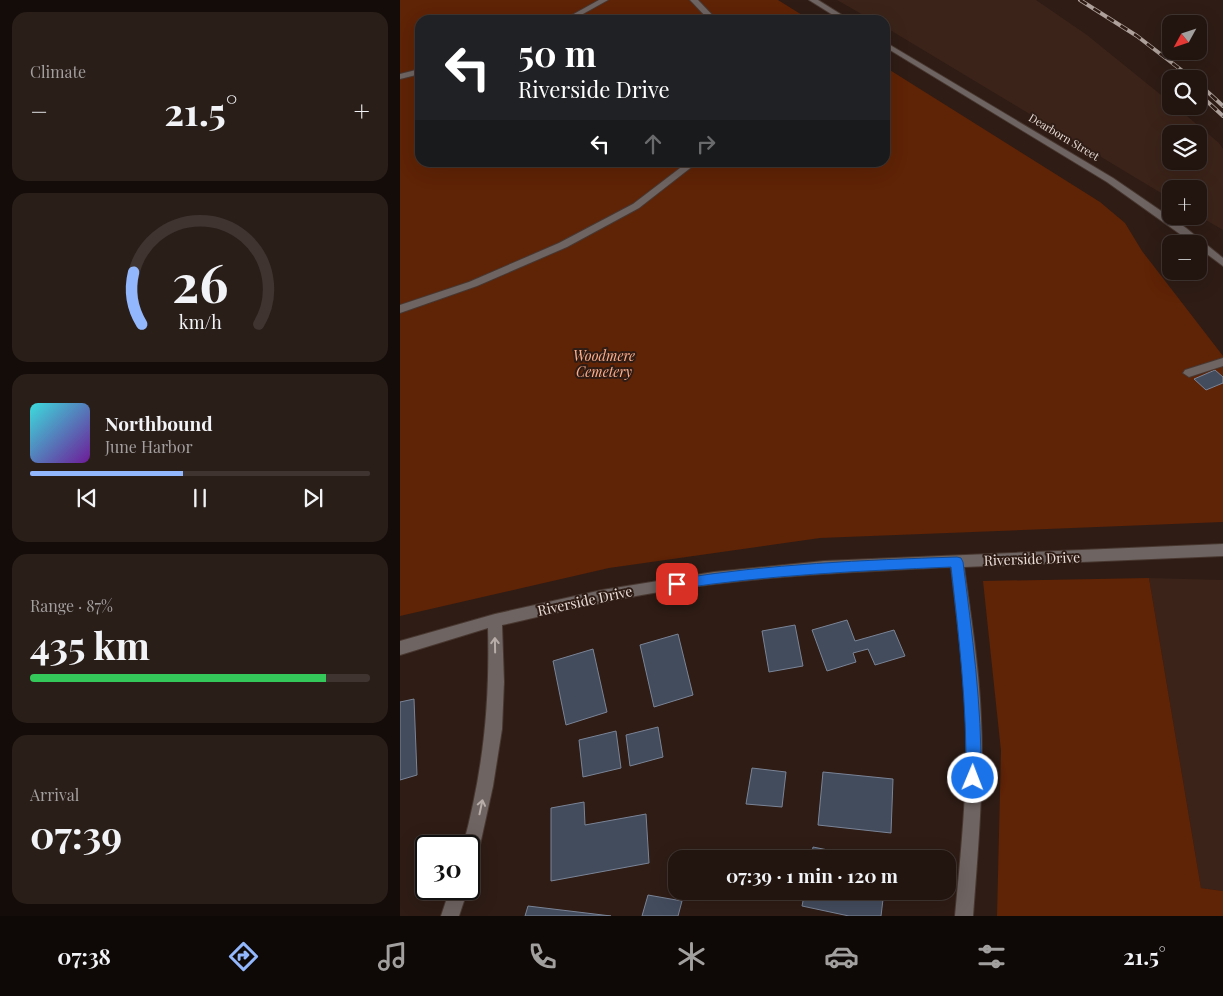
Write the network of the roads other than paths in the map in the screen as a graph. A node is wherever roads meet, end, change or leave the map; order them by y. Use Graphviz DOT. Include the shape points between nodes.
graph roads {
  1 [pos="604,0"];
  2 [pos="694,0"];
  3 [pos="812,0"];
  4 [pos="576,15"];
  5 [pos="708,15"];
  6 [pos="838,15"];
  7 [pos="890,47"];
  8 [pos="415,72"];
  9 [pos="400,77"];
  10 [pos="687,167"];
  11 [pos="1223,263"];
  12 [pos="400,309"];
  13 [pos="1223,362"];
  14 [pos="1189,373"];
  15 [pos="1223,550"];
  16 [pos="957,562"];
  17 [pos="495,620"];
  18 [pos="400,648"];
  19 [pos="474,835"];
  20 [pos="455,900"];
  21 [pos="450,916"];
  22 [pos="964,916"];
  1 -- 4 [label="street"];
  2 -- 5 [label="street"];
  3 -- 6 [label="street"];
  7 -- 11 [label="street, Dearborn Street" via="1110,180 1183,230"];
  8 -- 9 [label="street"];
  10 -- 12 [label="street" via="636,206 563,245 472,284"];
  13 -- 14 [label="street"];
  15 -- 16 [label="street, Riverside Drive"];
  16 -- 17 [label="street, Riverside Drive" via="824,567 714,578 602,596"];
  16 -- 22 [label="street" via="974,739"];
  17 -- 18 [label="street, Riverside Drive"];
  19 -- 17 [label="street, one-way" via="492,743 496,686"];
  20 -- 21 [label="street"];
}
